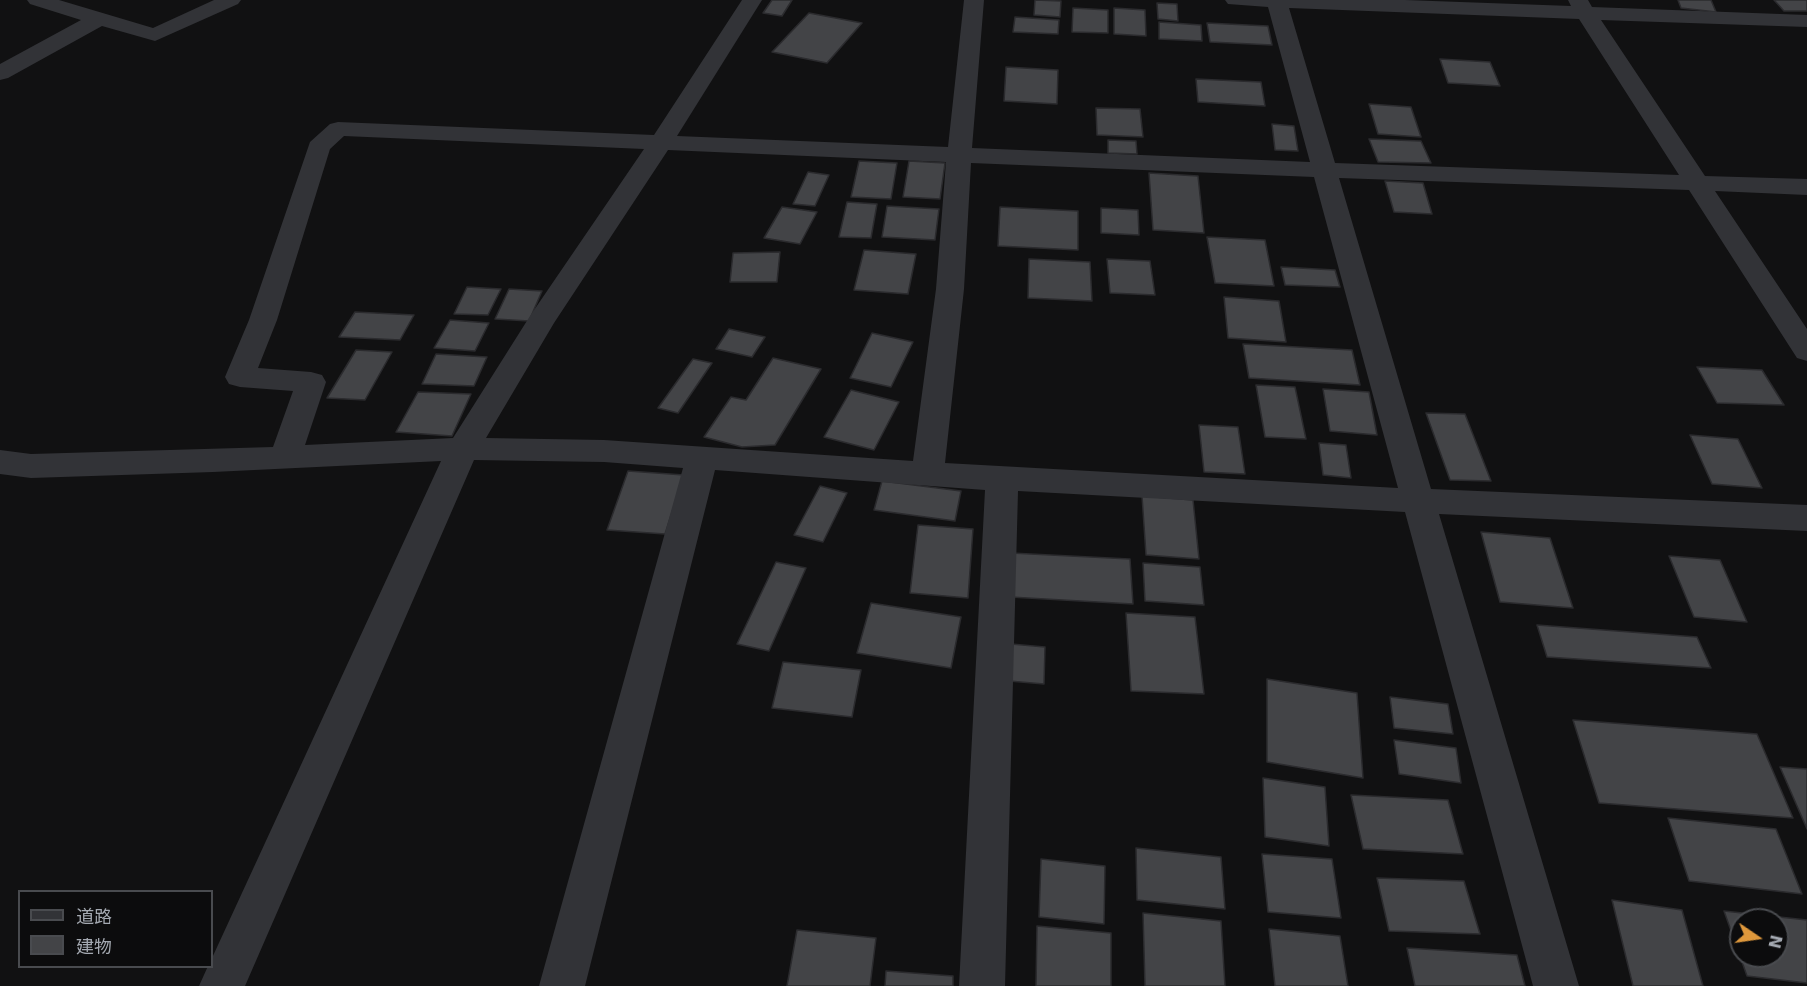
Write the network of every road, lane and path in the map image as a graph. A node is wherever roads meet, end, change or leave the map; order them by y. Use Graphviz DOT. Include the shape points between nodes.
graph roads {
  1 [pos="37,0"];
  2 [pos="231,0"];
  3 [pos="752,0"];
  4 [pos="974,0"];
  5 [pos="1235,0"];
  6 [pos="1276,1"];
  7 [pos="1582,7"];
  8 [pos="97,20"];
  9 [pos="1807,21"];
  10 [pos="0,73"];
  11 [pos="661,142"];
  12 [pos="959,155"];
  13 [pos="1325,170"];
  14 [pos="1698,183"];
  15 [pos="1807,187"];
  16 [pos="1807,351"];
  17 [pos="463,448"];
  18 [pos="285,457"];
  19 [pos="702,458"];
  20 [pos="0,462"];
  21 [pos="928,474"];
  22 [pos="1002,478"];
  23 [pos="1418,501"];
  24 [pos="1807,518"];
  25 [pos="222,986"];
  26 [pos="562,986"];
  27 [pos="982,986"];
  28 [pos="1556,986"];
  1 -- 8 [label="street"];
  2 -- 8 [label="street" via="154,35"];
  3 -- 11 [label="street"];
  4 -- 12 [label="street"];
  5 -- 6 [label="street"];
  6 -- 7 [label="street"];
  6 -- 13 [label="street"];
  7 -- 9 [label="street"];
  7 -- 14 [label="street"];
  8 -- 10 [label="street"];
  11 -- 12 [label="street"];
  11 -- 17 [label="street" via="540,322"];
  11 -- 18 [label="street" via="338,129 319,147 240,378 311,382"];
  12 -- 13 [label="street"];
  12 -- 21 [label="street" via="950,290"];
  13 -- 14 [label="street"];
  13 -- 23 [label="street"];
  14 -- 15 [label="street"];
  14 -- 16 [label="street"];
  17 -- 18 [label="street"];
  17 -- 19 [label="street"];
  17 -- 25 [label="street"];
  18 -- 20 [label="street" via="31,466"];
  19 -- 21 [label="street"];
  19 -- 26 [label="street"];
  21 -- 22 [label="street"];
  22 -- 23 [label="street"];
  22 -- 27 [label="street"];
  23 -- 24 [label="street"];
  23 -- 28 [label="street"];
}
